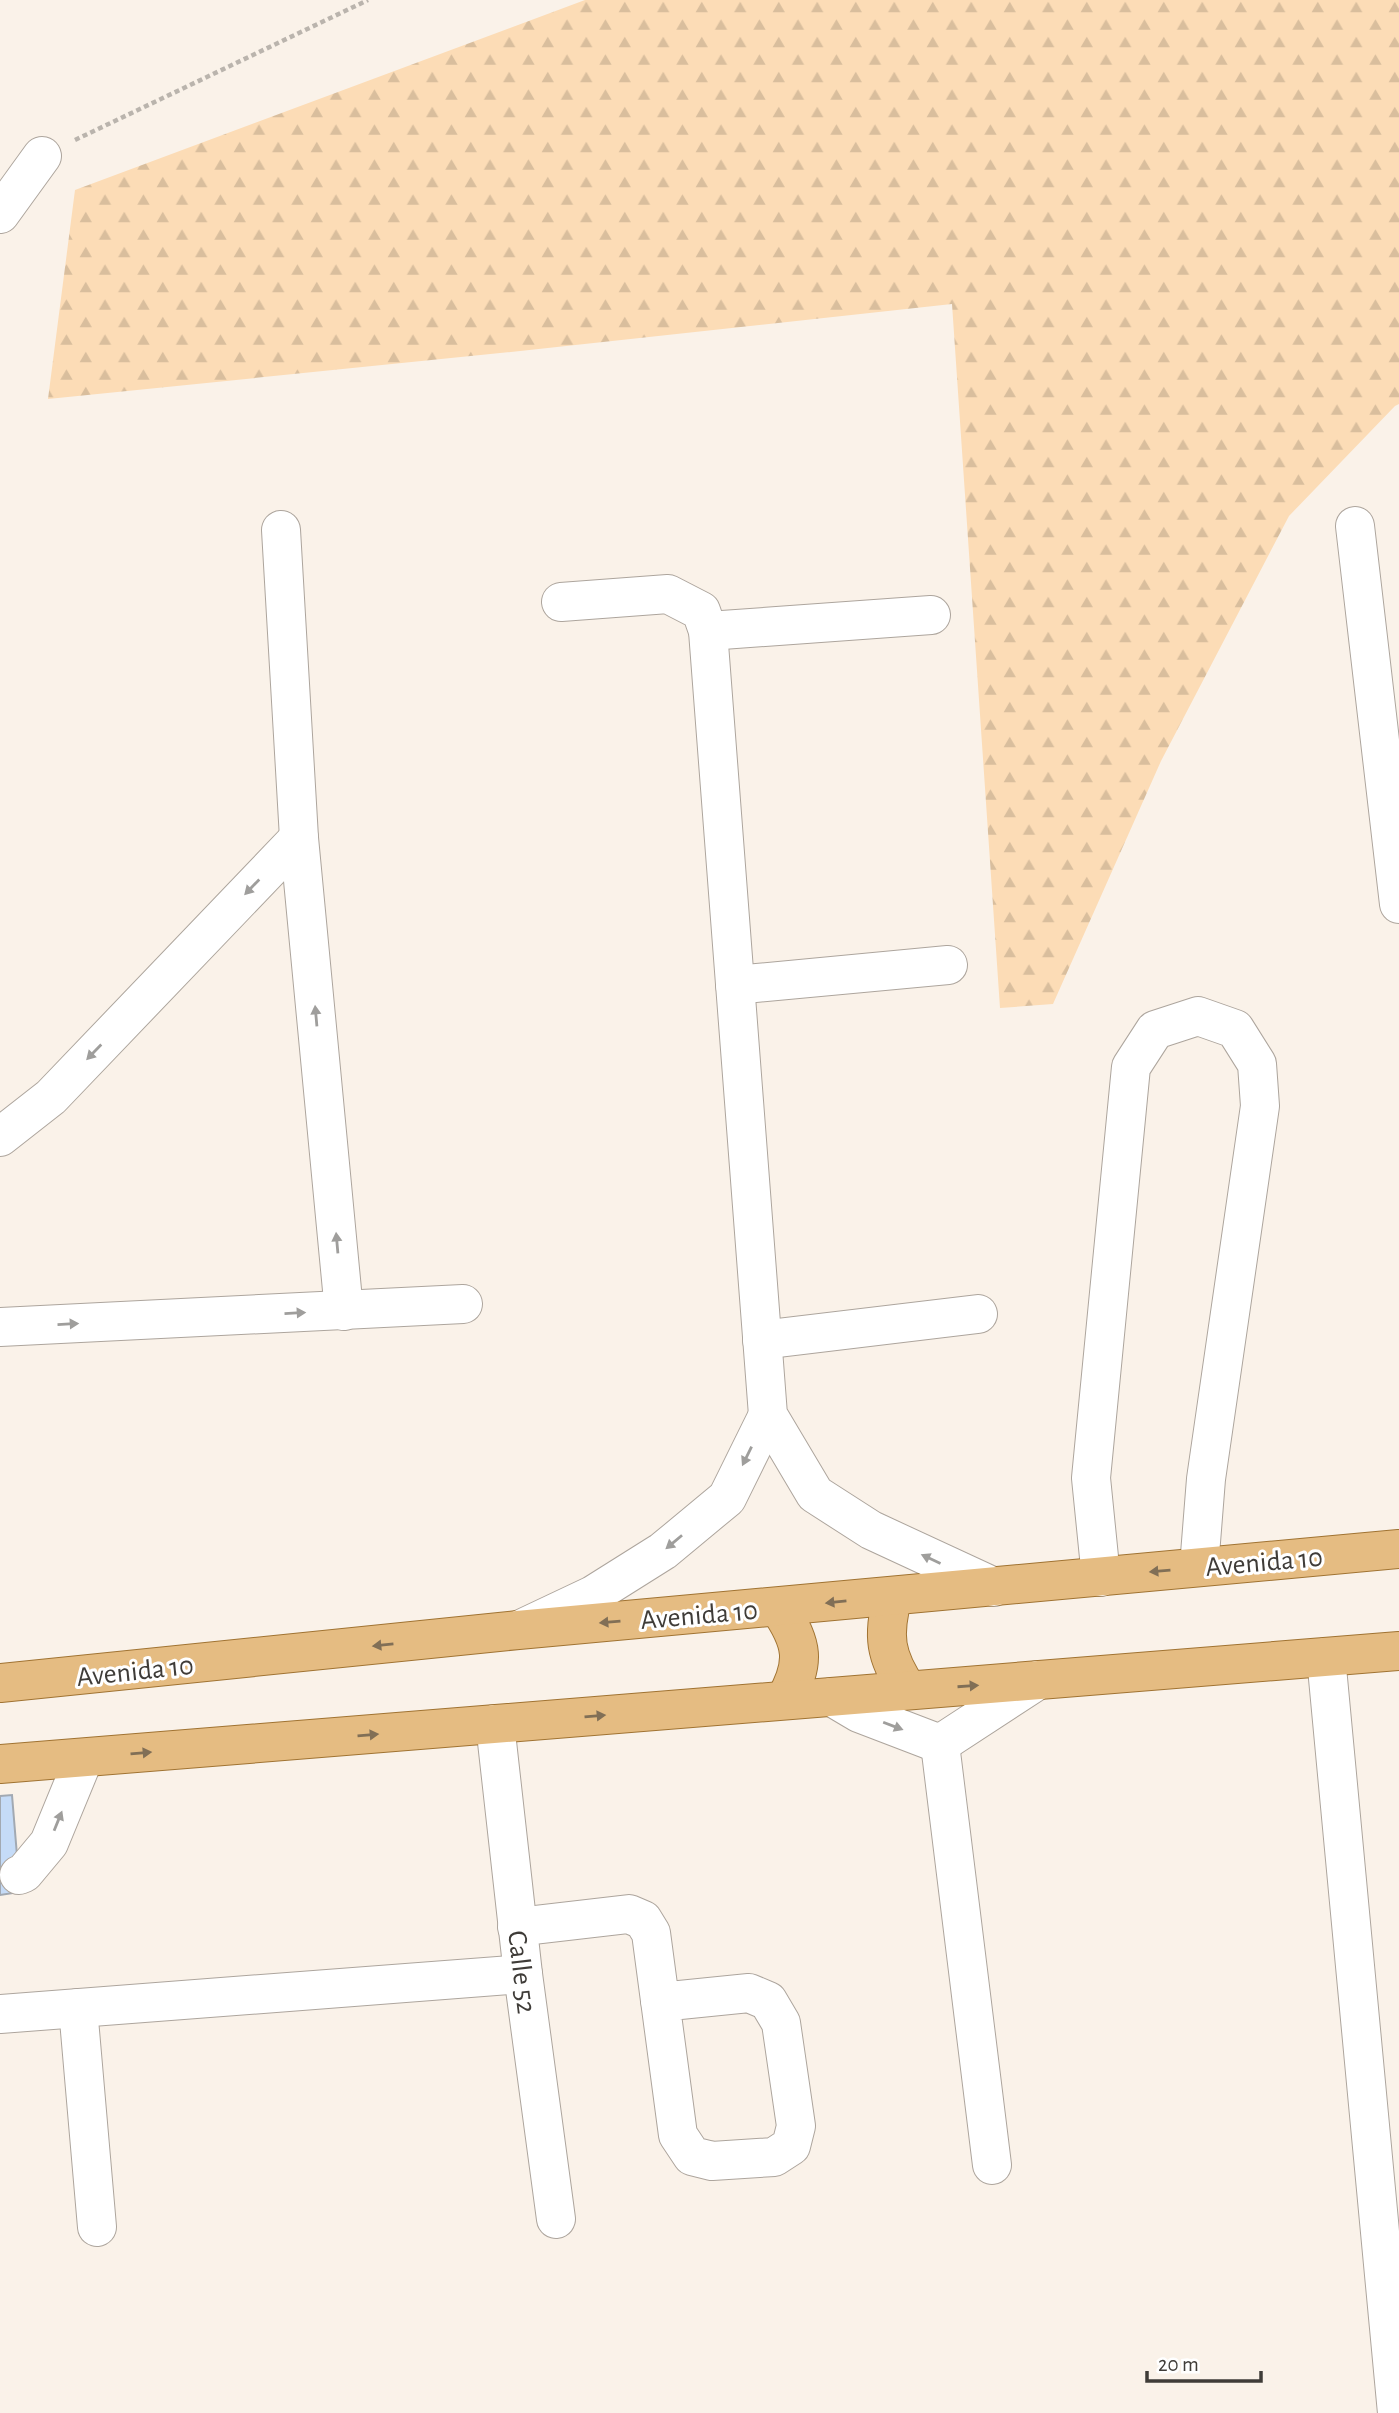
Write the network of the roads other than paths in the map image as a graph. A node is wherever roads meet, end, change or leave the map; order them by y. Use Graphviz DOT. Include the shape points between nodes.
graph roads {
  1 [pos="42,156"];
  2 [pos="0,214"];
  3 [pos="1354,526"];
  4 [pos="281,530"];
  5 [pos="561,602"];
  6 [pos="931,615"];
  7 [pos="708,631"];
  8 [pos="299,838"];
  9 [pos="1399,904"];
  10 [pos="948,965"];
  11 [pos="735,985"];
  12 [pos="0,1137"];
  13 [pos="463,1304"];
  14 [pos="344,1311"];
  15 [pos="978,1314"];
  16 [pos="0,1327"];
  17 [pos="762,1340"];
  18 [pos="768,1415"];
  19 [pos="1399,1549"];
  20 [pos="1199,1567"];
  21 [pos="1101,1577"];
  22 [pos="993,1587"];
  23 [pos="893,1596"];
  24 [pos="779,1608"];
  25 [pos="518,1630"];
  26 [pos="1399,1651"];
  27 [pos="1326,1657"];
  28 [pos="1038,1680"];
  29 [pos="0,1683"];
  30 [pos="908,1690"];
  31 [pos="832,1697"];
  32 [pos="785,1700"];
  33 [pos="495,1724"];
  34 [pos="940,1744"];
  35 [pos="84,1758"];
  36 [pos="0,1764"];
  37 [pos="19,1875"];
  38 [pos="517,1927"];
  39 [pos="523,1974"];
  40 [pos="660,2002"];
  41 [pos="78,2008"];
  42 [pos="0,2014"];
  43 [pos="992,2165"];
  44 [pos="556,2219"];
  45 [pos="97,2227"];
  46 [pos="1397,2413"];
  1 -- 2 [label="street"];
  3 -- 9 [label="street"];
  4 -- 8 [label="street"];
  5 -- 7 [label="street" via="668,594 701,611"];
  6 -- 7 [label="street"];
  7 -- 11 [label="street"];
  8 -- 12 [label="street, one-way" via="51,1097"];
  14 -- 8 [label="street, one-way"];
  10 -- 11 [label="street"];
  11 -- 17 [label="street"];
  13 -- 14 [label="street"];
  16 -- 14 [label="street, one-way"];
  15 -- 17 [label="street"];
  17 -- 18 [label="street"];
  22 -- 18 [label="street, one-way" via="871,1530 815,1494"];
  18 -- 25 [label="street, one-way" via="727,1498 663,1551 593,1595"];
  19 -- 20 [label="main road, Avenida 10"];
  20 -- 21 [label="main road, Avenida 10, one-way"];
  20 -- 21 [label="street" via="1206,1479 1260,1106 1257,1064 1235,1029 1198,1016 1155,1030 1131,1067 1091,1478"];
  21 -- 22 [label="main road, Avenida 10"];
  22 -- 23 [label="main road, Avenida 10"];
  23 -- 24 [label="main road, Avenida 10, one-way"];
  23 -- 30 [label="main road" via="886,1620 887,1646 894,1670"];
  24 -- 25 [label="main road, Avenida 10, one-way"];
  24 -- 32 [label="main road" via="793,1629 800,1653 797,1678"];
  25 -- 29 [label="main road, Avenida 10, one-way"];
  26 -- 27 [label="main road"];
  27 -- 28 [label="main road"];
  27 -- 46 [label="street"];
  30 -- 28 [label="main road, one-way"];
  28 -- 34 [label="street"];
  30 -- 31 [label="main road"];
  31 -- 32 [label="main road"];
  31 -- 34 [label="street, one-way" via="859,1713"];
  33 -- 32 [label="main road, one-way"];
  35 -- 33 [label="main road, one-way"];
  33 -- 38 [label="street, Calle 52"];
  34 -- 43 [label="street"];
  35 -- 36 [label="main road"];
  37 -- 35 [label="street, one-way" via="49,1843"];
  38 -- 39 [label="street, Calle 52"];
  38 -- 40 [label="street" via="629,1914 643,1920 651,1933"];
  39 -- 41 [label="street"];
  39 -- 44 [label="street, Calle 52"];
  40 -- 40 [label="street" via="678,2135 692,2156 712,2161 774,2157 791,2146 796,2126 781,2023 768,2001 749,1993"];
  41 -- 42 [label="street"];
  41 -- 45 [label="street"];
}
